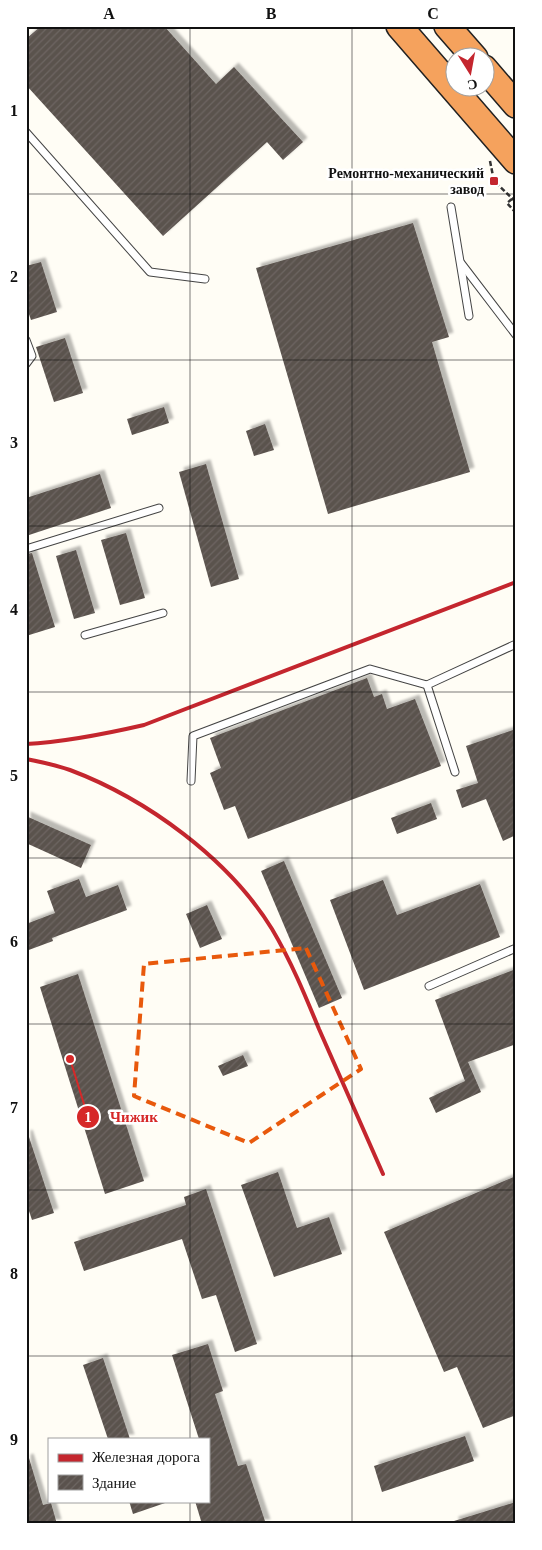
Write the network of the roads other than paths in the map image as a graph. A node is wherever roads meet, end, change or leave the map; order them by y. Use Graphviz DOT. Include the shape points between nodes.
graph roads {
  1 [pos="399,26"];
  2 [pos="448,26"];
  3 [pos="467,48"];
  4 [pos="494,79"];
  5 [pos="516,104"];
  6 [pos="26,132"];
  7 [pos="516,162"];
  8 [pos="451,207"];
  9 [pos="460,261"];
  10 [pos="206,279"];
  11 [pos="469,316"];
  12 [pos="513,326"];
  13 [pos="516,335"];
  14 [pos="26,340"];
  15 [pos="26,364"];
  16 [pos="159,508"];
  17 [pos="26,549"];
  18 [pos="163,613"];
  19 [pos="85,635"];
  20 [pos="516,644"];
  21 [pos="427,685"];
  22 [pos="455,772"];
  23 [pos="191,781"];
  24 [pos="516,948"];
  25 [pos="430,986"];
  1 -- 7 [label="highway"];
  2 -- 3 [label="highway"];
  4 -- 5 [label="highway"];
  6 -- 10 [label="lane" via="150,272"];
  8 -- 9 [label="lane"];
  9 -- 11 [label="lane"];
  9 -- 12 [label="lane"];
  12 -- 13 [label="lane"];
  14 -- 15 [label="lane" via="32,356"];
  16 -- 17 [label="lane"];
  18 -- 19 [label="lane"];
  20 -- 21 [label="lane"];
  21 -- 22 [label="lane"];
  21 -- 23 [label="lane" via="370,669 194,736"];
  24 -- 25 [label="lane"];
}
